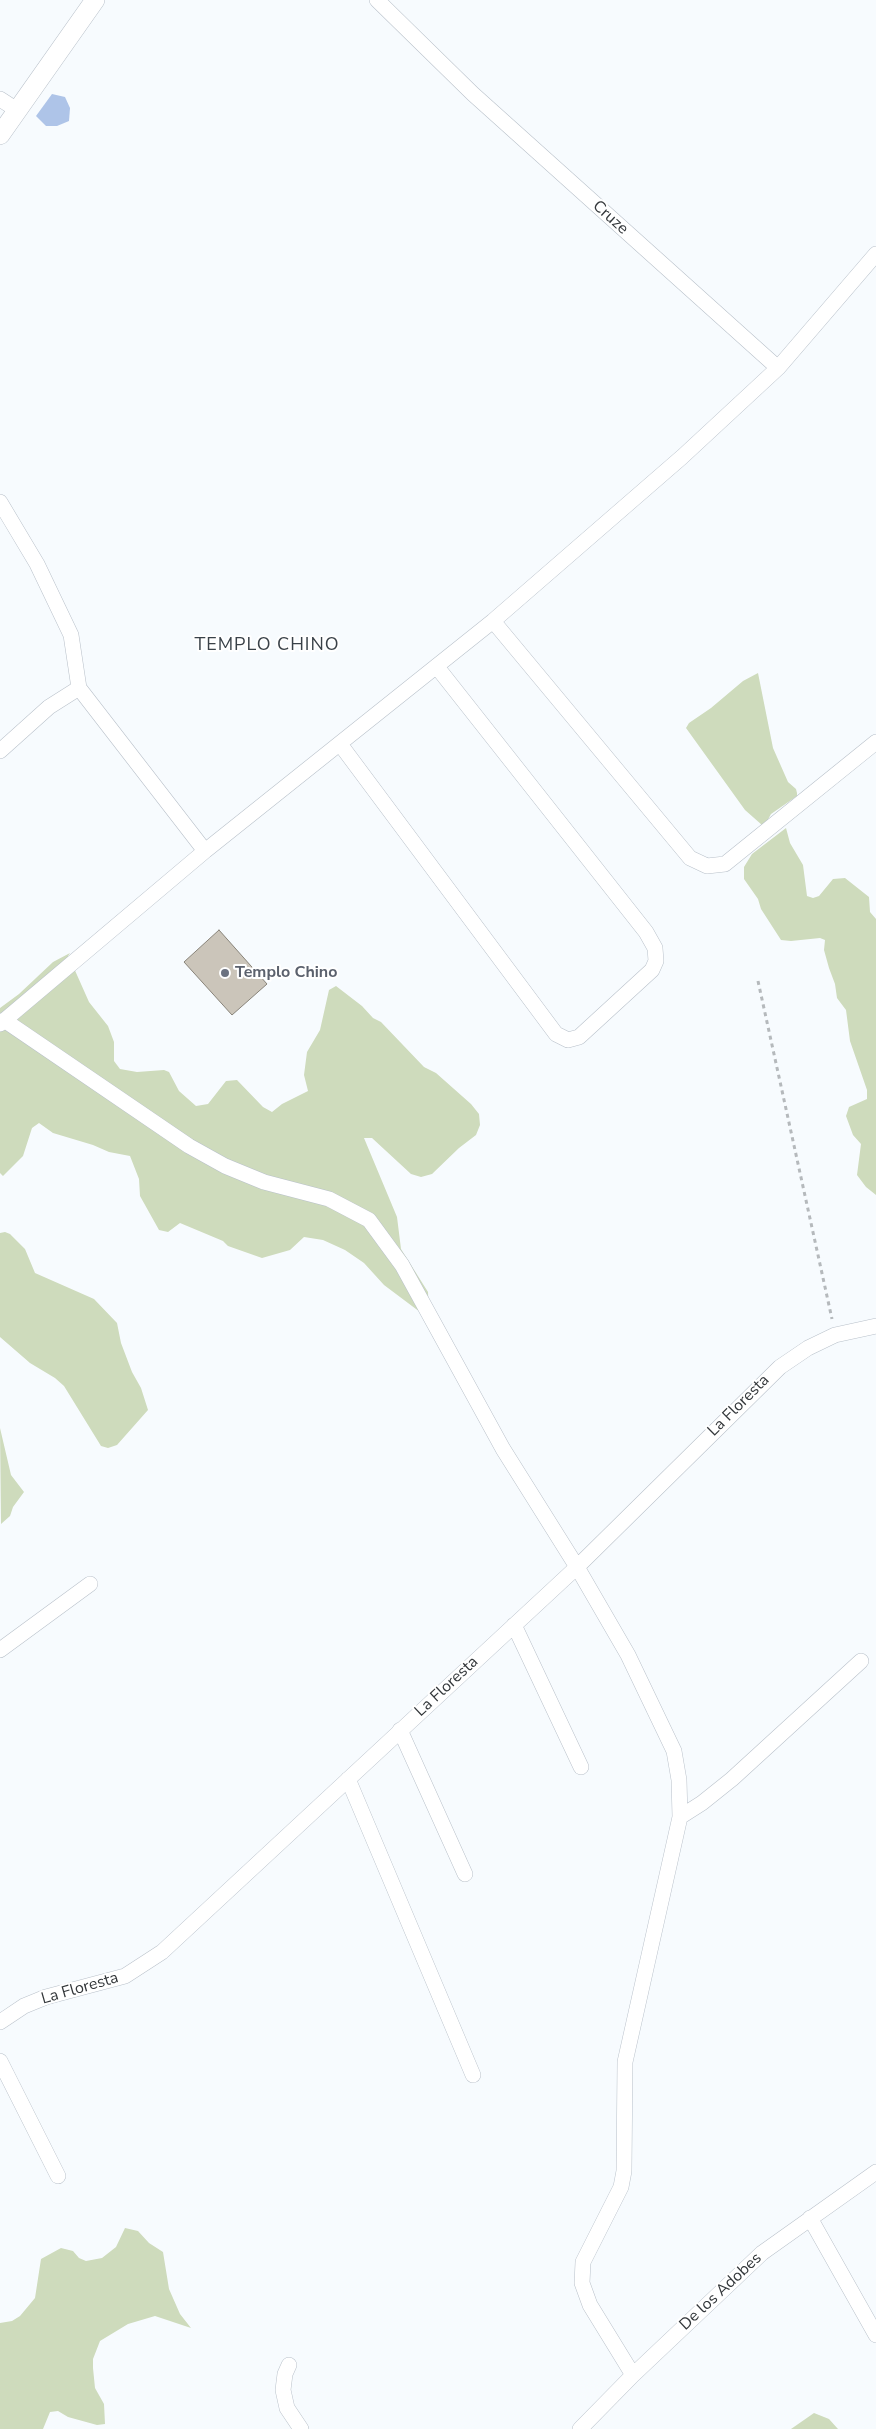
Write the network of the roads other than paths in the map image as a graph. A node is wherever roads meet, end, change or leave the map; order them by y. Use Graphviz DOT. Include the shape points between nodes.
graph roads {
  1 [pos="95,0"];
  2 [pos="377,0"];
  3 [pos="0,99"];
  4 [pos="17,110"];
  5 [pos="0,136"];
  6 [pos="876,254"];
  7 [pos="778,368"];
  8 [pos="0,502"];
  9 [pos="493,621"];
  10 [pos="437,667"];
  11 [pos="79,688"];
  12 [pos="876,742"];
  13 [pos="340,744"];
  14 [pos="0,751"];
  15 [pos="205,851"];
  16 [pos="2,1022"];
  17 [pos="876,1326"];
  18 [pos="577,1566"];
  19 [pos="90,1584"];
  20 [pos="514,1625"];
  21 [pos="0,1650"];
  22 [pos="861,1661"];
  23 [pos="400,1730"];
  24 [pos="581,1767"];
  25 [pos="348,1780"];
  26 [pos="680,1817"];
  27 [pos="466,1874"];
  28 [pos="0,2022"];
  29 [pos="0,2061"];
  30 [pos="473,2075"];
  31 [pos="876,2172"];
  32 [pos="58,2176"];
  33 [pos="810,2218"];
  34 [pos="876,2335"];
  35 [pos="290,2365"];
  36 [pos="633,2375"];
  37 [pos="301,2429"];
  38 [pos="580,2429"];
  1 -- 4 [label="street"];
  2 -- 7 [label="street, Cruze" via="444,67"];
  3 -- 4 [label="street"];
  4 -- 5 [label="street"];
  6 -- 7 [label="street"];
  7 -- 9 [label="street" via="682,457"];
  8 -- 11 [label="street" via="37,564 71,635"];
  9 -- 10 [label="street"];
  9 -- 12 [label="street" via="690,858 706,866 725,864"];
  10 -- 13 [label="street"];
  10 -- 13 [label="street" via="646,932 655,948 656,961 652,970 578,1037 568,1040 556,1034"];
  11 -- 14 [label="street" via="49,707"];
  11 -- 15 [label="street"];
  13 -- 15 [label="street"];
  15 -- 16 [label="street"];
  16 -- 18 [label="street" via="189,1146 225,1166 264,1182 329,1199 370,1220 402,1265 503,1449"];
  17 -- 18 [label="street, La Floresta" via="835,1334 780,1367"];
  18 -- 20 [label="street, La Floresta"];
  18 -- 26 [label="street" via="628,1655 674,1751"];
  19 -- 21 [label="street"];
  20 -- 23 [label="street, La Floresta"];
  20 -- 24 [label="street"];
  22 -- 26 [label="street" via="732,1779"];
  23 -- 25 [label="street, La Floresta"];
  23 -- 27 [label="street"];
  25 -- 28 [label="street, La Floresta" via="162,1952 125,1976 24,2006"];
  25 -- 30 [label="street"];
  26 -- 36 [label="street" via="625,2062 621,2187 583,2262 582,2283 590,2305"];
  29 -- 32 [label="street"];
  31 -- 33 [label="street, De los Adobes"];
  33 -- 34 [label="street"];
  33 -- 36 [label="street, De los Adobes" via="762,2253"];
  35 -- 37 [label="street" via="283,2390 287,2408"];
  36 -- 38 [label="street, De los Adobes"];
}
